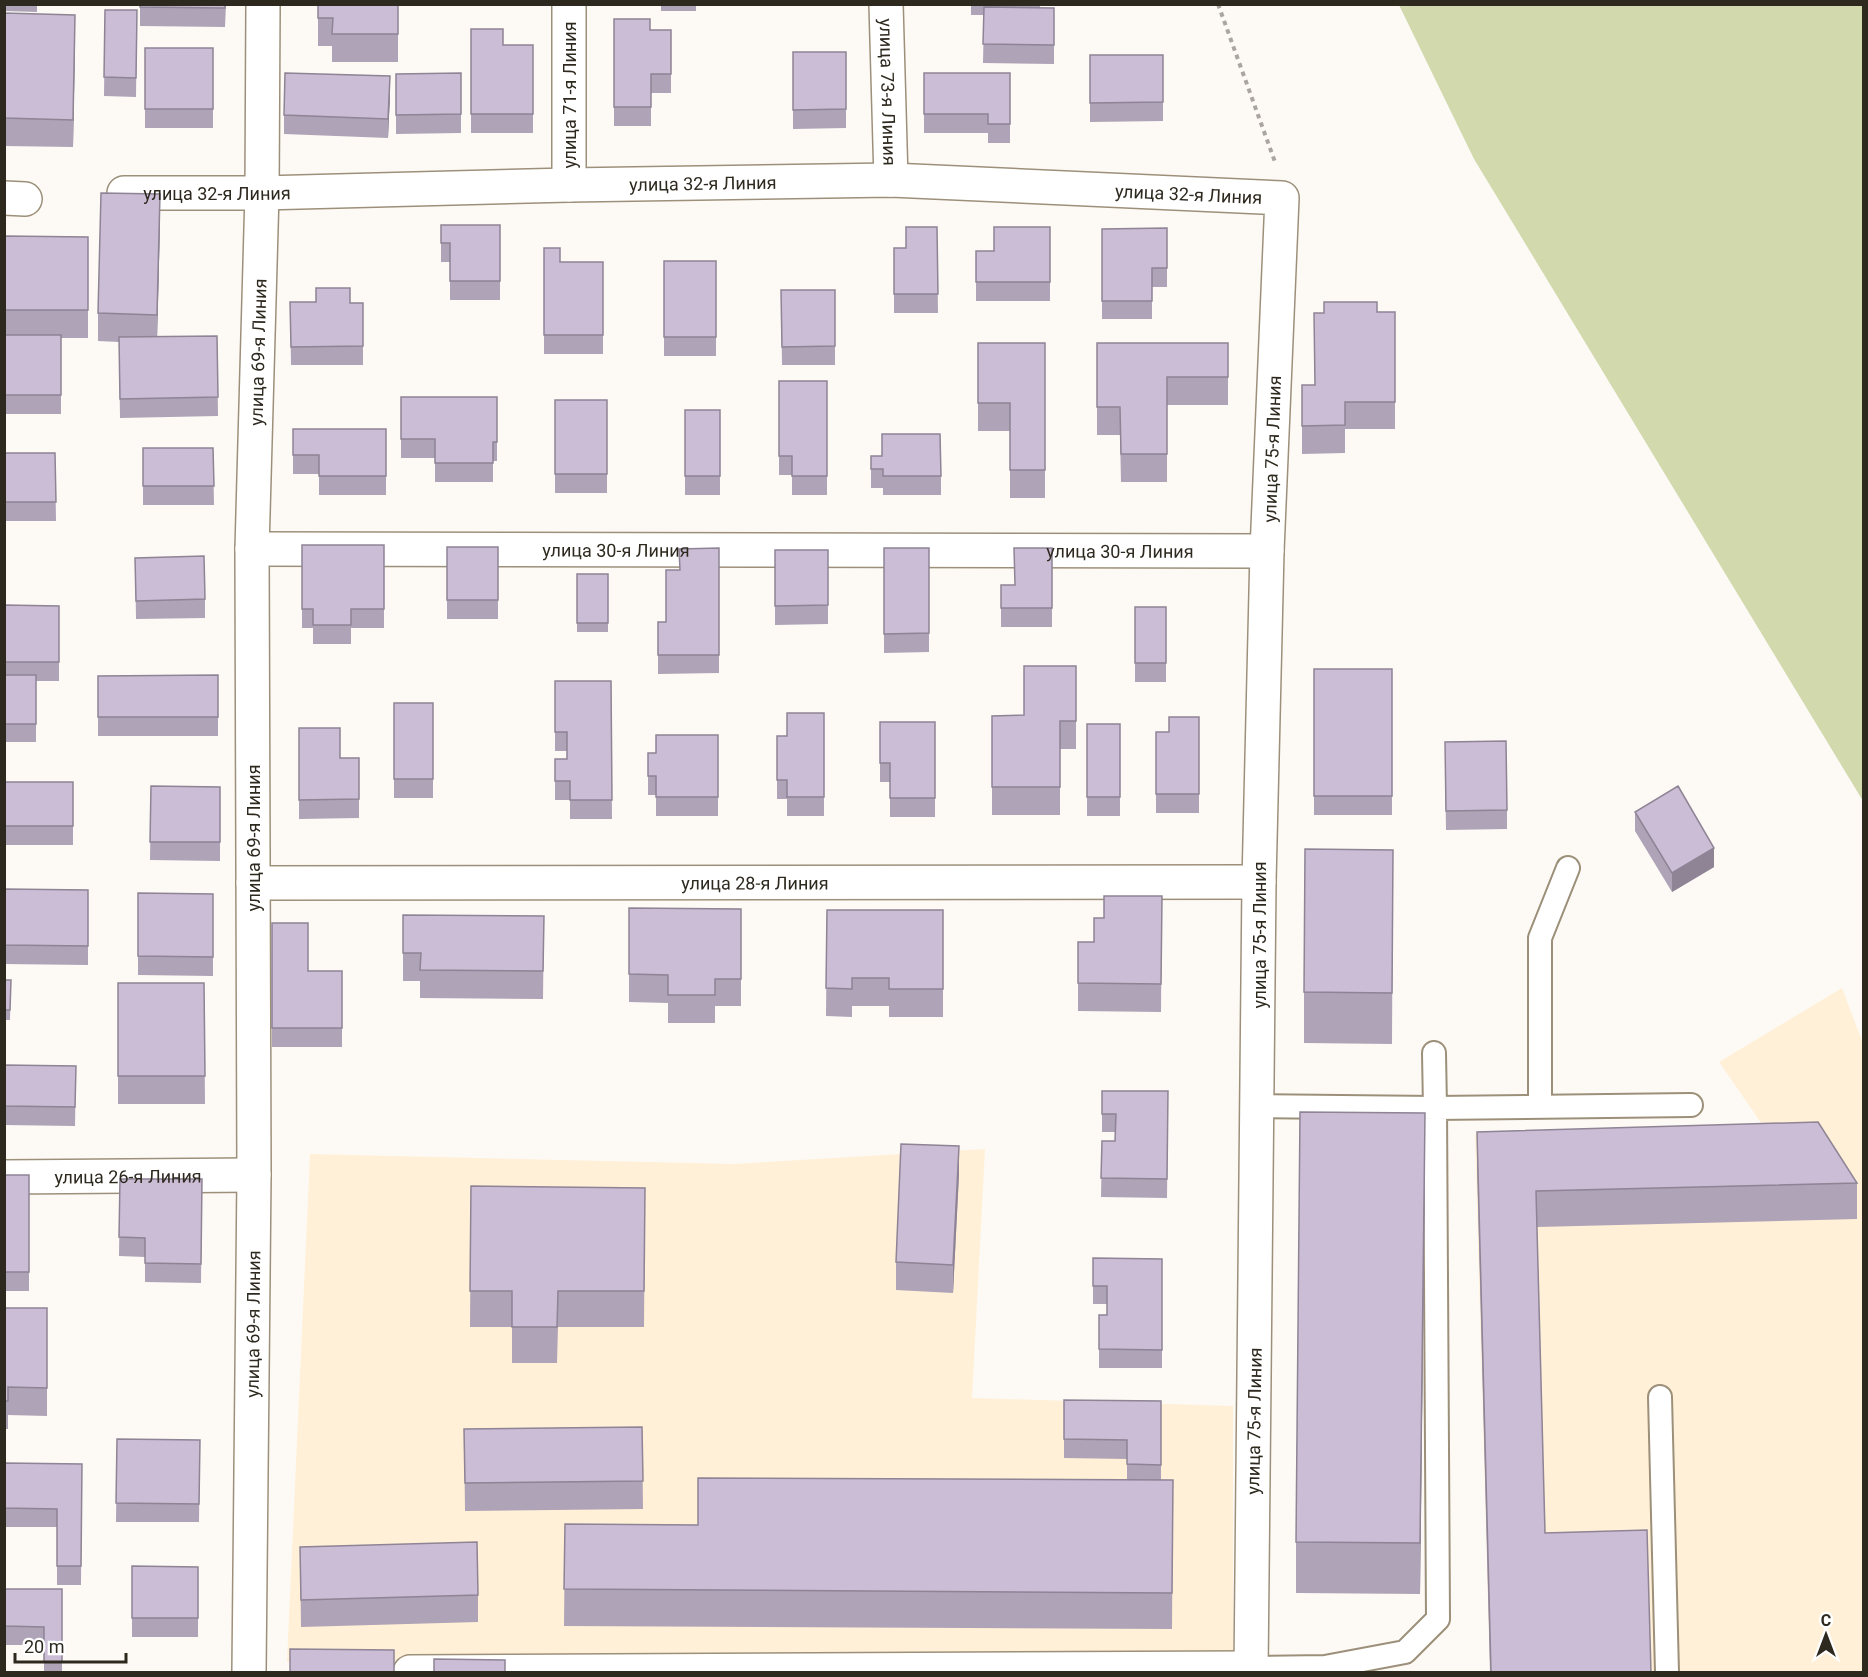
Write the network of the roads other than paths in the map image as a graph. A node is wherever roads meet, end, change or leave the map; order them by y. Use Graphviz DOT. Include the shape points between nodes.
graph roads {
  1 [pos="263,4"];
  2 [pos="569,4"];
  3 [pos="886,4"];
  4 [pos="891,180"];
  5 [pos="569,185"];
  6 [pos="124,193"];
  7 [pos="262,193"];
  8 [pos="1282,198"];
  9 [pos="252,549"];
  10 [pos="1267,551"];
  11 [pos="1568,868"];
  12 [pos="1259,882"];
  13 [pos="253,883"];
  14 [pos="1434,1053"];
  15 [pos="1691,1104"];
  16 [pos="1258,1106"];
  17 [pos="1540,1106"];
  18 [pos="1435,1108"];
  19 [pos="254,1175"];
  20 [pos="4,1177"];
  21 [pos="1660,1397"];
  22 [pos="1251,1670"];
  23 [pos="249,1672"];
  24 [pos="410,1672"];
  25 [pos="1667,1672"];
  1 -- 7 [label="street, улица 69-я Линия"];
  2 -- 5 [label="street, улица 71-я Линия"];
  3 -- 4 [label="street, улица 73-я Линия"];
  4 -- 5 [label="street, улица 32-я Линия"];
  4 -- 8 [label="street, улица 32-я Линия"];
  5 -- 7 [label="street, улица 32-я Линия"];
  6 -- 7 [label="street, улица 32-я Линия"];
  7 -- 9 [label="street, улица 69-я Линия"];
  8 -- 10 [label="street, улица 75-я Линия"];
  9 -- 10 [label="street, улица 30-я Линия"];
  9 -- 13 [label="street, улица 69-я Линия"];
  10 -- 12 [label="street, улица 75-я Линия"];
  11 -- 17 [label="lane" via="1540,938"];
  12 -- 13 [label="street, улица 28-я Линия"];
  12 -- 16 [label="street, улица 75-я Линия"];
  13 -- 19 [label="street, улица 69-я Линия"];
  14 -- 18 [label="lane"];
  15 -- 17 [label="lane"];
  16 -- 18 [label="lane"];
  16 -- 22 [label="street, улица 75-я Линия"];
  17 -- 18 [label="lane"];
  18 -- 22 [label="lane" via="1438,1619 1405,1652 1325,1667"];
  19 -- 20 [label="street, улица 26-я Линия"];
  19 -- 23 [label="street, улица 69-я Линия"];
  21 -- 25 [label="lane"];
  22 -- 24 [label="street"];
}
